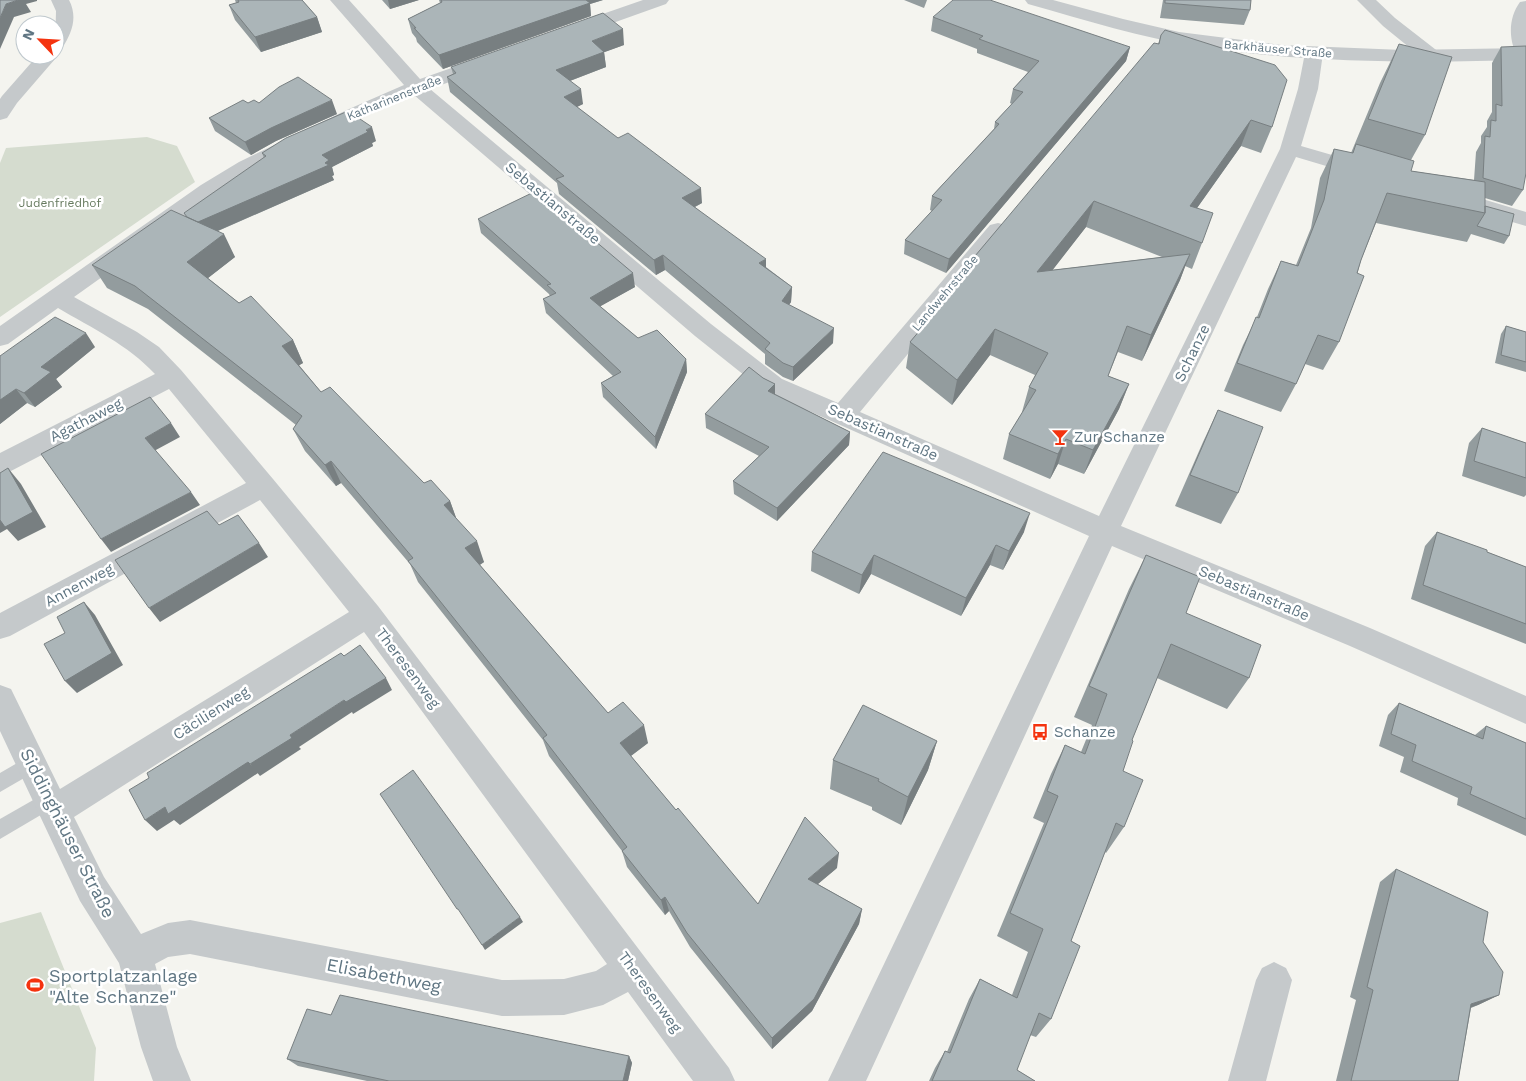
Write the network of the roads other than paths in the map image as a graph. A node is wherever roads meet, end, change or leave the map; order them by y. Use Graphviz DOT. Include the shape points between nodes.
graph roads {
  1 [pos="60,0"];
  2 [pos="338,0"];
  3 [pos="660,0"];
  4 [pos="1034,0"];
  5 [pos="1366,0"];
  6 [pos="1526,6"];
  7 [pos="65,15"];
  8 [pos="557,37"];
  9 [pos="1314,53"];
  10 [pos="1526,54"];
  11 [pos="501,57"];
  12 [pos="1432,57"];
  13 [pos="39,65"];
  14 [pos="416,87"];
  15 [pos="3,105"];
  16 [pos="1290,149"];
  17 [pos="1384,177"];
  18 [pos="1460,200"];
  19 [pos="1010,216"];
  20 [pos="1526,219"];
  21 [pos="57,297"];
  22 [pos="0,338"];
  23 [pos="172,376"];
  24 [pos="843,415"];
  25 [pos="0,465"];
  26 [pos="264,486"];
  27 [pos="1105,531"];
  28 [pos="368,615"];
  29 [pos="0,627"];
  30 [pos="0,699"];
  31 [pos="1526,710"];
  32 [pos="8,736"];
  33 [pos="31,764"];
  34 [pos="0,783"];
  35 [pos="51,806"];
  36 [pos="0,830"];
  37 [pos="135,956"];
  38 [pos="633,968"];
  39 [pos="1274,980"];
  40 [pos="172,1081"];
  41 [pos="716,1081"];
  42 [pos="847,1081"];
  43 [pos="1248,1081"];
  1 -- 7 [label="street" via="65,7"];
  2 -- 14 [label="street, Sebastianstraße"];
  3 -- 8 [label="street"];
  4 -- 9 [label="street, Barkhäuser Straße" via="1100,19 1157,41"];
  5 -- 12 [label="street"];
  6 -- 10 [label="street" via="1519,32"];
  9 -- 12 [label="street, Barkhäuser Straße"];
  9 -- 16 [label="street, Schanze" via="1308,90"];
  10 -- 12 [label="street, Barkhäuser Straße"];
  11 -- 14 [label="street, Katharinenstraße"];
  13 -- 15 [label="street"];
  14 -- 21 [label="street, Katharinenstraße" via="246,167"];
  14 -- 24 [label="street, Sebastianstraße" via="703,330 773,385"];
  16 -- 17 [label="street"];
  16 -- 27 [label="street, Schanze"];
  18 -- 20 [label="street"];
  19 -- 24 [label="street, Landwehrstraße"];
  21 -- 22 [label="street, Katharinenstraße"];
  21 -- 23 [label="street, Theresenweg" via="129,338 150,353"];
  23 -- 25 [label="street, Agathaweg"];
  23 -- 26 [label="street, Theresenweg"];
  24 -- 27 [label="street, Sebastianstraße"];
  26 -- 28 [label="street, Theresenweg"];
  26 -- 29 [label="street, Annenweg"];
  27 -- 31 [label="street, Sebastianstraße"];
  27 -- 42 [label="street, Schanze"];
  28 -- 35 [label="street, Cäcilienweg"];
  28 -- 38 [label="street, Theresenweg"];
  30 -- 32 [label="street, Siddinghäuser Straße"];
  32 -- 33 [label="street, Siddinghäuser Straße"];
  33 -- 34 [label="lane"];
  33 -- 35 [label="street, Siddinghäuser Straße"];
  35 -- 36 [label="lane"];
  35 -- 37 [label="street, Siddinghäuser Straße" via="92,889"];
  37 -- 38 [label="street, Elisabethweg" via="173,937 190,937 502,998 564,997 603,987"];
  37 -- 40 [label="street, Siddinghäuser Straße" via="159,1047"];
  38 -- 41 [label="street, Theresenweg"];
  39 -- 43 [label="street"];
}
